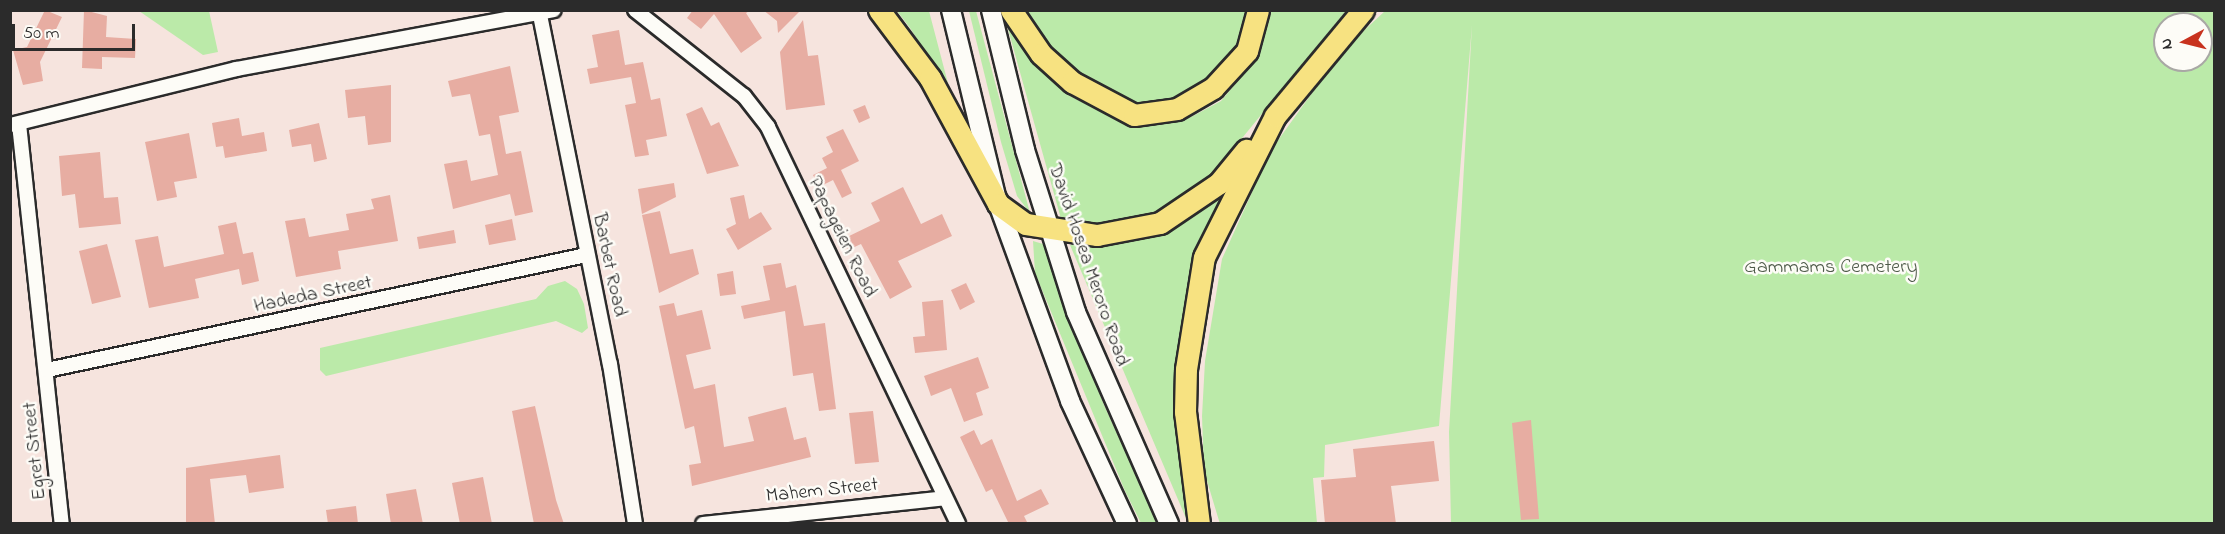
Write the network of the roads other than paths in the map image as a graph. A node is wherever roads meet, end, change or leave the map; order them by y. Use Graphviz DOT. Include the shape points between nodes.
graph roads {
  1 [pos="554,10"];
  2 [pos="635,10"];
  3 [pos="879,10"];
  4 [pos="951,10"];
  5 [pos="991,10"];
  6 [pos="1011,10"];
  7 [pos="1258,10"];
  8 [pos="1363,10"];
  9 [pos="540,15"];
  10 [pos="1275,116"];
  11 [pos="15,125"];
  12 [pos="998,204"];
  13 [pos="1050,230"];
  14 [pos="586,255"];
  15 [pos="47,370"];
  16 [pos="945,498"];
  17 [pos="62,524"];
  18 [pos="635,524"];
  19 [pos="703,524"];
  20 [pos="958,524"];
  21 [pos="1127,524"];
  22 [pos="1169,524"];
  23 [pos="1200,524"];
  1 -- 9 [label="street"];
  2 -- 16 [label="street, Papageien Road" via="744,96 768,127"];
  3 -- 12 [label="main road" via="930,78"];
  4 -- 12 [label="main road"];
  5 -- 13 [label="main road, David Hosea Meroro Road"];
  6 -- 7 [label="main road" via="1041,54 1072,82 1134,115 1177,109 1213,88 1246,51"];
  8 -- 10 [label="main road"];
  9 -- 11 [label="street" via="236,69"];
  9 -- 14 [label="street, Barbet Road"];
  10 -- 13 [label="main road" via="1219,183 1160,223 1097,235"];
  10 -- 23 [label="main road" via="1218,224 1199,285 1185,412"];
  11 -- 15 [label="street, Egret Street"];
  12 -- 13 [label="main road" via="1019,221"];
  12 -- 21 [label="main road" via="1070,401"];
  13 -- 22 [label="main road, David Hosea Meroro Road" via="1111,402"];
  14 -- 15 [label="street, Hadeda Street"];
  14 -- 18 [label="street, Barbet Road"];
  15 -- 17 [label="street, Egret Street"];
  16 -- 19 [label="street, Mahem Street"];
  16 -- 20 [label="street, Papageien Road"];
}
